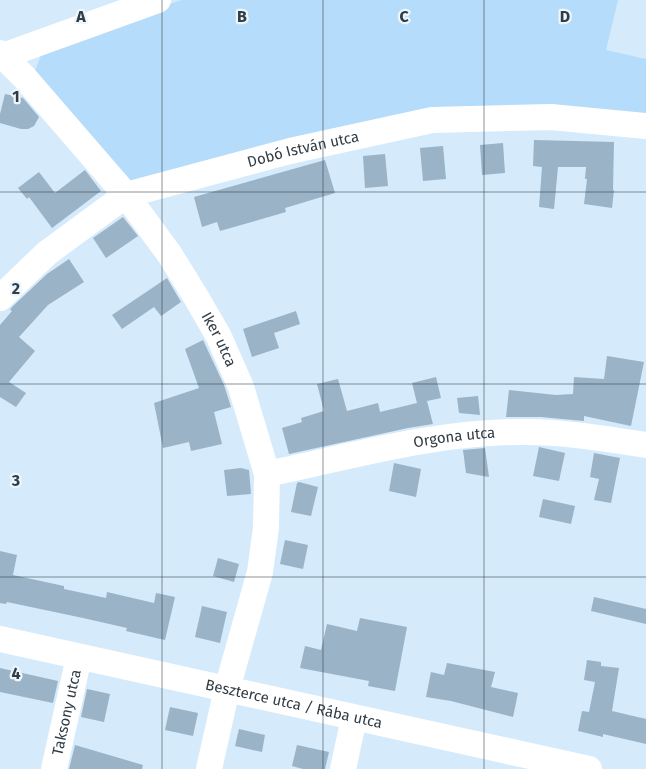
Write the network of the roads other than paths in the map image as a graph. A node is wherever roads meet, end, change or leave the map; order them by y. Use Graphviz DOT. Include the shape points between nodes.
graph roads {
  1 [pos="158,0"];
  2 [pos="1,55"];
  3 [pos="646,126"];
  4 [pos="126,195"];
  5 [pos="0,298"];
  6 [pos="646,445"];
  7 [pos="267,474"];
  8 [pos="0,639"];
  9 [pos="79,657"];
  10 [pos="227,689"];
  11 [pos="354,718"];
  12 [pos="54,769"];
  13 [pos="209,769"];
  14 [pos="344,769"];
  15 [pos="589,769"];
  1 -- 2 [label="street"];
  2 -- 4 [label="street, Iker utca"];
  3 -- 4 [label="street, Dobó István utca" via="551,117 432,120 290,151"];
  4 -- 5 [label="street, Dobó István utca" via="47,253"];
  4 -- 7 [label="street, Iker utca" via="170,256 219,337 241,387"];
  6 -- 7 [label="street, Orgona utca" via="549,433 467,436 424,440"];
  7 -- 10 [label="street, Iker utca" via="266,528 260,572"];
  8 -- 9 [label="street, Beszterce utca / Rába utca"];
  9 -- 10 [label="street, Beszterce utca / Rába utca"];
  9 -- 12 [label="street, Taksony utca"];
  10 -- 11 [label="street, Beszterce utca / Rába utca"];
  10 -- 13 [label="street, Iker utca"];
  11 -- 14 [label="street"];
  11 -- 15 [label="street, Beszterce utca / Rába utca"];
}
